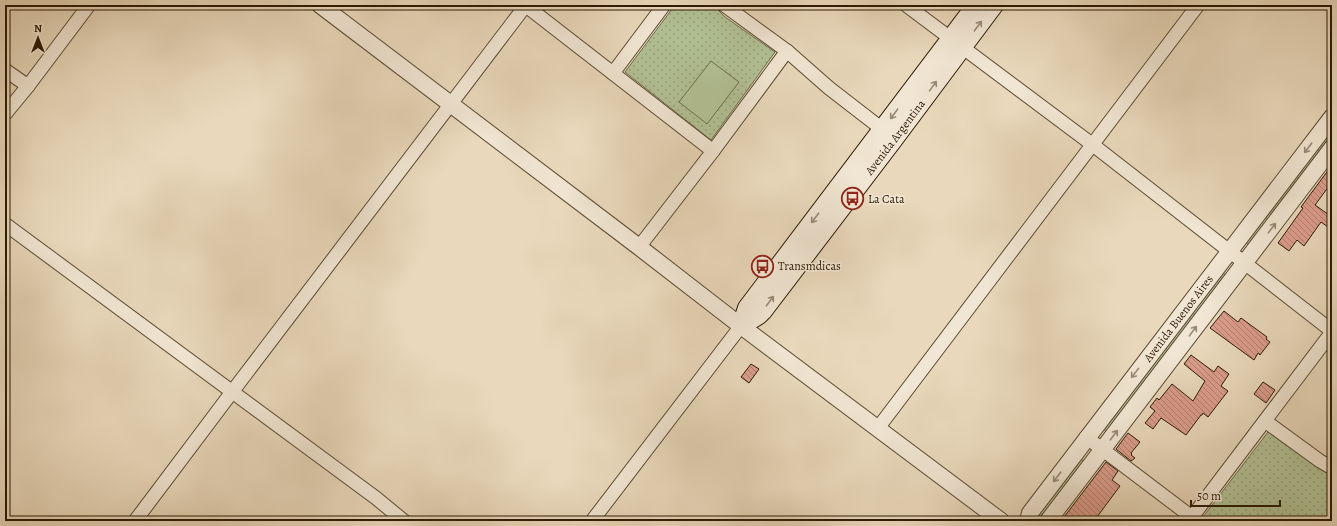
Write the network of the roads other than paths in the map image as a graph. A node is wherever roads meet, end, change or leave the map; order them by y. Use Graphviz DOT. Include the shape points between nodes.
graph roads {
  1 [pos="89,5"];
  2 [pos="320,5"];
  3 [pos="526,5"];
  4 [pos="664,5"];
  5 [pos="724,5"];
  6 [pos="906,5"];
  7 [pos="976,5"];
  8 [pos="994,5"];
  9 [pos="1198,5"];
  10 [pos="956,43"];
  11 [pos="787,51"];
  12 [pos="5,70"];
  13 [pos="613,73"];
  14 [pos="28,86"];
  15 [pos="451,104"];
  16 [pos="5,114"];
  17 [pos="1332,117"];
  18 [pos="882,129"];
  19 [pos="1093,145"];
  20 [pos="1332,148"];
  21 [pos="713,151"];
  22 [pos="5,224"];
  23 [pos="639,247"];
  24 [pos="1230,251"];
  25 [pos="1245,263"];
  26 [pos="741,326"];
  27 [pos="1332,332"];
  28 [pos="232,392"];
  29 [pos="1265,421"];
  30 [pos="878,428"];
  31 [pos="1086,437"];
  32 [pos="1103,450"];
  33 [pos="1332,468"];
  34 [pos="1194,519"];
  35 [pos="135,521"];
  36 [pos="404,521"];
  37 [pos="592,521"];
  38 [pos="1001,521"];
  39 [pos="1028,521"];
  40 [pos="1048,521"];
  1 -- 14 [label="street"];
  2 -- 15 [label="street"];
  3 -- 13 [label="street"];
  3 -- 15 [label="street"];
  4 -- 13 [label="street"];
  5 -- 11 [label="street"];
  6 -- 10 [label="street"];
  7 -- 10 [label="main road, Avenida Argentina"];
  10 -- 8 [label="main road, Avenida Argentina, one-way"];
  9 -- 19 [label="street"];
  10 -- 18 [label="main road, Avenida Argentina, one-way"];
  10 -- 19 [label="street"];
  26 -- 10 [label="main road, Avenida Argentina, one-way" via="763,311 888,147"];
  11 -- 18 [label="street"];
  11 -- 21 [label="street"];
  12 -- 14 [label="street"];
  13 -- 21 [label="street"];
  14 -- 16 [label="street"];
  15 -- 23 [label="street"];
  15 -- 28 [label="street"];
  17 -- 24 [label="street, Avenida Buenos Aires, one-way"];
  18 -- 26 [label="main road, Avenida Argentina, one-way" via="747,308"];
  19 -- 24 [label="street"];
  19 -- 30 [label="street"];
  25 -- 20 [label="street, Avenida Buenos Aires, one-way"];
  21 -- 23 [label="street"];
  22 -- 28 [label="street"];
  23 -- 26 [label="street"];
  24 -- 25 [label="street"];
  24 -- 31 [label="street, Avenida Buenos Aires, one-way"];
  25 -- 27 [label="street"];
  32 -- 25 [label="street, Avenida Buenos Aires, one-way"];
  26 -- 30 [label="street"];
  26 -- 37 [label="street"];
  27 -- 29 [label="street"];
  28 -- 35 [label="street"];
  28 -- 36 [label="street"];
  29 -- 33 [label="street"];
  29 -- 34 [label="street"];
  30 -- 38 [label="street"];
  31 -- 32 [label="street"];
  31 -- 39 [label="street, Avenida Buenos Aires, one-way" via="1030,513"];
  32 -- 34 [label="street"];
  32 -- 40 [label="street, Avenida Buenos Aires"];
}
